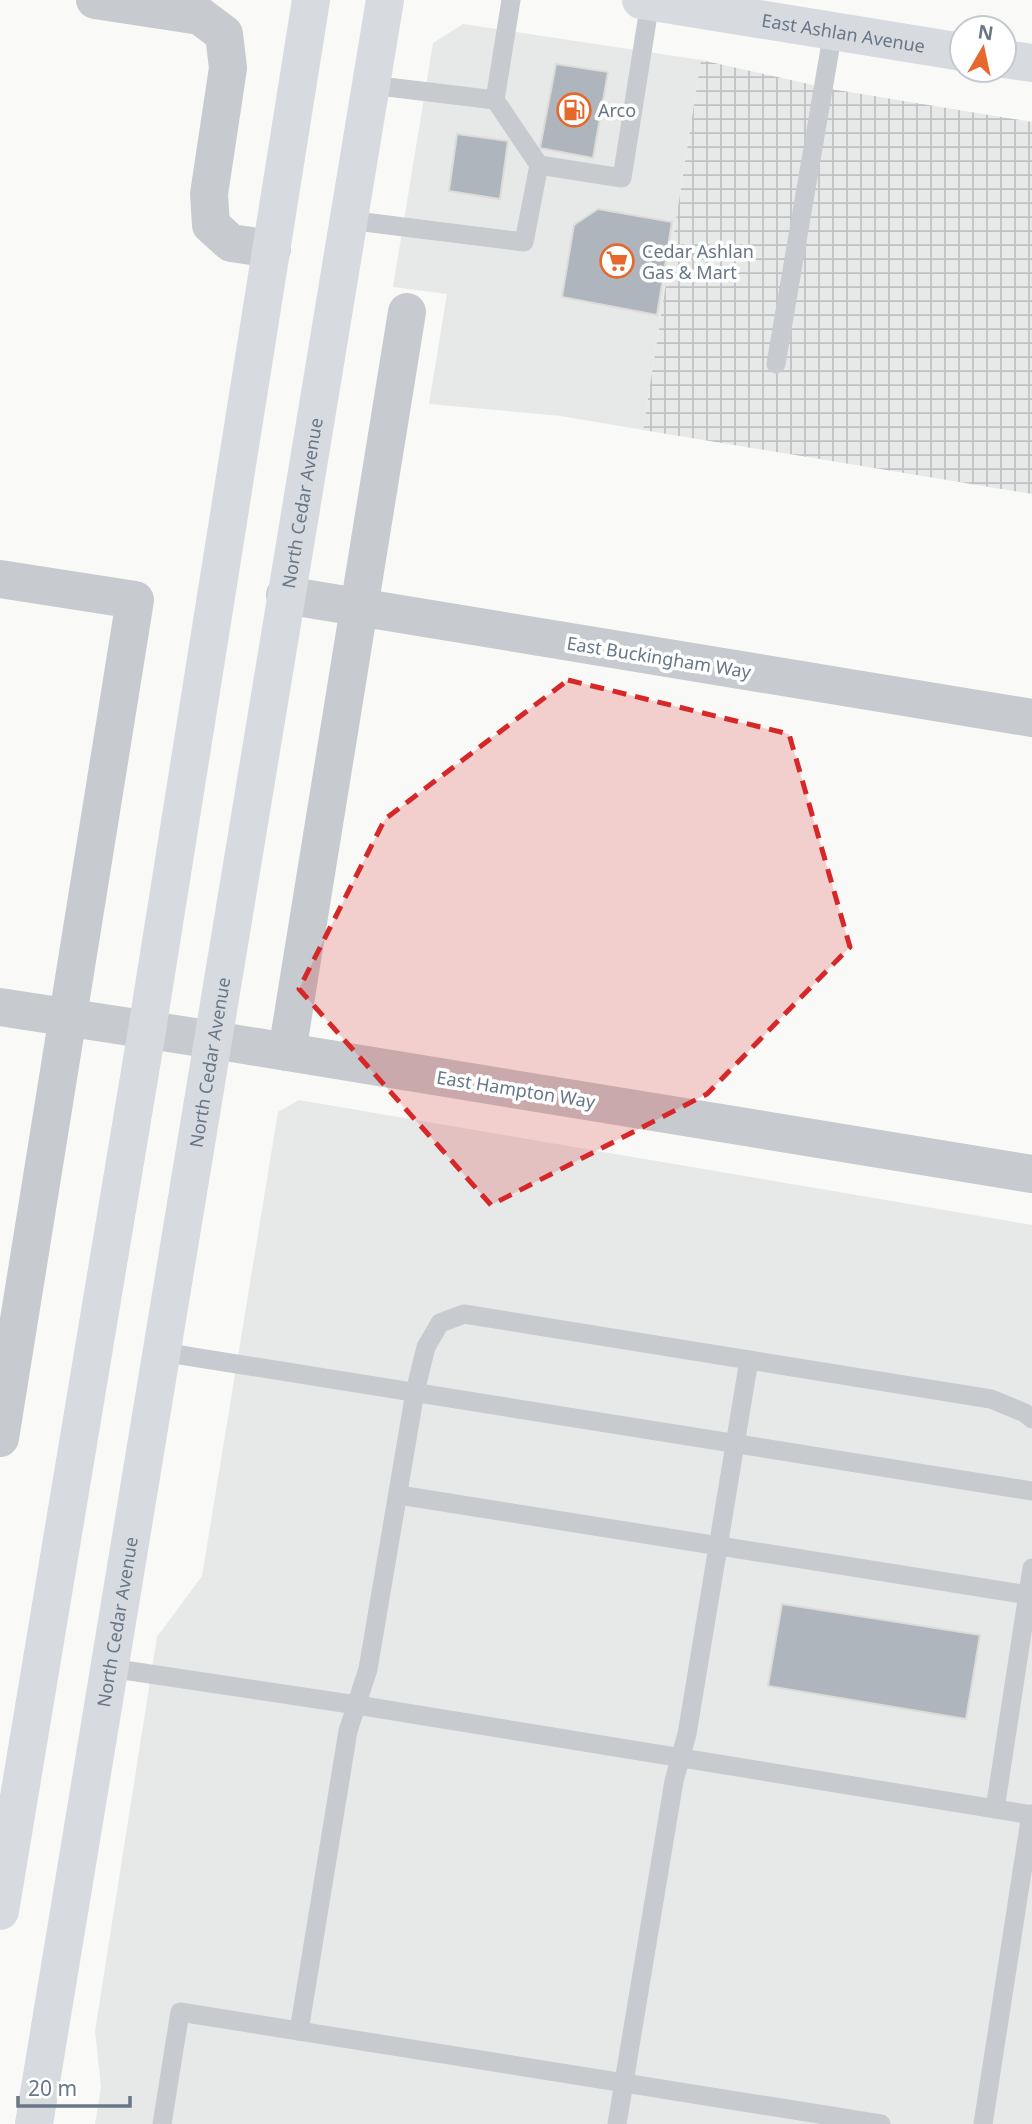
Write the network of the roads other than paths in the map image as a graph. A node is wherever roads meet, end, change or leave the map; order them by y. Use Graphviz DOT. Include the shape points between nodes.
graph roads {
  1 [pos="94,0"];
  2 [pos="311,0"];
  3 [pos="385,0"];
  4 [pos="511,0"];
  5 [pos="645,1"];
  6 [pos="834,31"];
  7 [pos="948,50"];
  8 [pos="371,85"];
  9 [pos="495,100"];
  10 [pos="539,165"];
  11 [pos="348,220"];
  12 [pos="272,249"];
  13 [pos="407,312"];
  14 [pos="776,364"];
  15 [pos="0,579"];
  16 [pos="285,595"];
  17 [pos="360,608"];
  18 [pos="1032,718"];
  19 [pos="0,1007"];
  20 [pos="68,1017"];
  21 [pos="147,1030"];
  22 [pos="214,1040"];
  23 [pos="287,1052"];
  24 [pos="1032,1174"];
  25 [pos="162,1352"];
  26 [pos="749,1360"];
  27 [pos="415,1392"];
  28 [pos="1032,1419"];
  29 [pos="0,1438"];
  30 [pos="736,1444"];
  31 [pos="1032,1491"];
  32 [pos="399,1495"];
  33 [pos="719,1546"];
  34 [pos="1032,1568"];
  35 [pos="1028,1595"];
  36 [pos="110,1668"];
  37 [pos="357,1705"];
  38 [pos="680,1758"];
  39 [pos="995,1809"];
  40 [pos="1032,1814"];
  41 [pos="0,1911"];
  42 [pos="299,2031"];
  43 [pos="624,2083"];
  44 [pos="34,2124"];
  45 [pos="163,2124"];
  46 [pos="617,2124"];
  47 [pos="881,2124"];
  48 [pos="983,2124"];
  1 -- 12 [label="street" via="200,16 224,34 228,68 209,194 211,225 231,243"];
  2 -- 12 [label="main road"];
  3 -- 8 [label="main road, North Cedar Avenue"];
  4 -- 9 [label="lane"];
  5 -- 6 [label="main road, East Ashlan Avenue"];
  5 -- 10 [label="lane" via="622,178"];
  6 -- 7 [label="main road, East Ashlan Avenue"];
  6 -- 14 [label="lane"];
  8 -- 9 [label="lane"];
  8 -- 11 [label="main road, North Cedar Avenue"];
  9 -- 10 [label="lane"];
  10 -- 11 [label="lane" via="524,243"];
  11 -- 16 [label="main road, North Cedar Avenue"];
  12 -- 21 [label="main road"];
  13 -- 17 [label="street"];
  15 -- 20 [label="street" via="135,600"];
  16 -- 17 [label="street, East Buckingham Way"];
  16 -- 22 [label="main road, North Cedar Avenue"];
  17 -- 18 [label="street, East Buckingham Way"];
  17 -- 23 [label="street"];
  19 -- 20 [label="street, East Hampton Way"];
  20 -- 21 [label="street, East Hampton Way"];
  20 -- 29 [label="street"];
  21 -- 22 [label="street, East Hampton Way"];
  21 -- 41 [label="main road"];
  22 -- 23 [label="street, East Hampton Way"];
  22 -- 25 [label="main road, North Cedar Avenue"];
  23 -- 24 [label="street, East Hampton Way"];
  25 -- 27 [label="lane"];
  25 -- 36 [label="main road, North Cedar Avenue"];
  26 -- 27 [label="lane" via="464,1314 440,1323 426,1348"];
  26 -- 28 [label="lane" via="991,1399"];
  26 -- 30 [label="lane"];
  27 -- 30 [label="lane"];
  27 -- 32 [label="lane"];
  30 -- 31 [label="lane"];
  30 -- 33 [label="lane"];
  32 -- 33 [label="lane"];
  32 -- 37 [label="lane" via="368,1669"];
  33 -- 35 [label="lane"];
  33 -- 38 [label="lane"];
  34 -- 35 [label="lane"];
  35 -- 39 [label="lane"];
  36 -- 37 [label="lane"];
  36 -- 44 [label="main road, North Cedar Avenue"];
  37 -- 38 [label="lane"];
  37 -- 42 [label="lane" via="348,1731"];
  38 -- 39 [label="lane"];
  38 -- 43 [label="lane"];
  39 -- 40 [label="lane"];
  40 -- 48 [label="lane"];
  42 -- 43 [label="lane"];
  42 -- 45 [label="lane" via="180,2012"];
  43 -- 46 [label="lane"];
  43 -- 47 [label="lane"];
}
